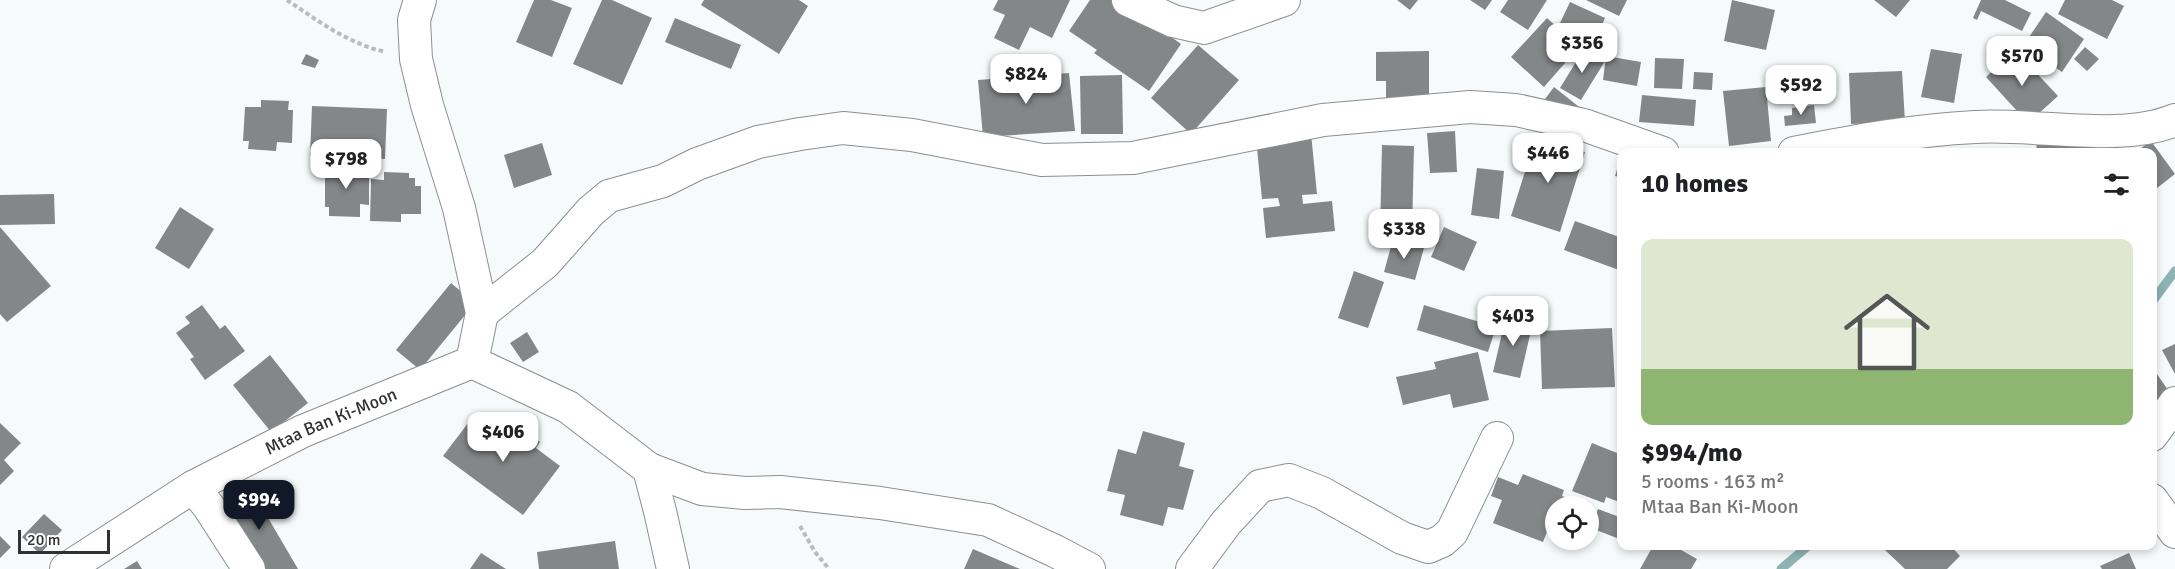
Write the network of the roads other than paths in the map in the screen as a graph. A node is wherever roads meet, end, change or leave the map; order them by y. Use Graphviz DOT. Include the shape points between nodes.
graph roads {
  1 [pos="420,0"];
  2 [pos="1128,0"];
  3 [pos="1284,0"];
  4 [pos="2175,120"];
  5 [pos="1649,148"];
  6 [pos="1819,148"];
  7 [pos="482,313"];
  8 [pos="473,358"];
  9 [pos="2175,403"];
  10 [pos="2157,428"];
  11 [pos="1497,438"];
  12 [pos="649,469"];
  13 [pos="193,488"];
  14 [pos="2157,507"];
  15 [pos="2175,532"];
  16 [pos="66,569"];
  17 [pos="249,569"];
  18 [pos="673,569"];
  19 [pos="1089,569"];
  20 [pos="1192,569"];
  1 -- 7 [label="street" via="414,20 416,59 459,208"];
  2 -- 3 [label="street" via="1173,21 1204,28"];
  4 -- 6 [label="street" via="2128,130 1976,126 1884,135"];
  5 -- 7 [label="street" via="1584,125 1516,110 1470,107 1323,120 1133,158 1042,159 912,135 843,128 800,134 758,142 663,181 609,196 545,263"];
  7 -- 8 [label="street"];
  8 -- 12 [label="street" via="568,407"];
  8 -- 13 [label="street, Mtaa Ban Ki-Moon" via="303,431"];
  9 -- 10 [label="street"];
  11 -- 20 [label="street" via="1452,532 1442,541 1428,547 1402,538 1322,493 1289,480 1260,486"];
  12 -- 18 [label="street"];
  12 -- 19 [label="street" via="702,489 780,492 988,520"];
  13 -- 16 [label="street, Mtaa Ban Ki-Moon"];
  13 -- 17 [label="street"];
  14 -- 15 [label="street"];
}
